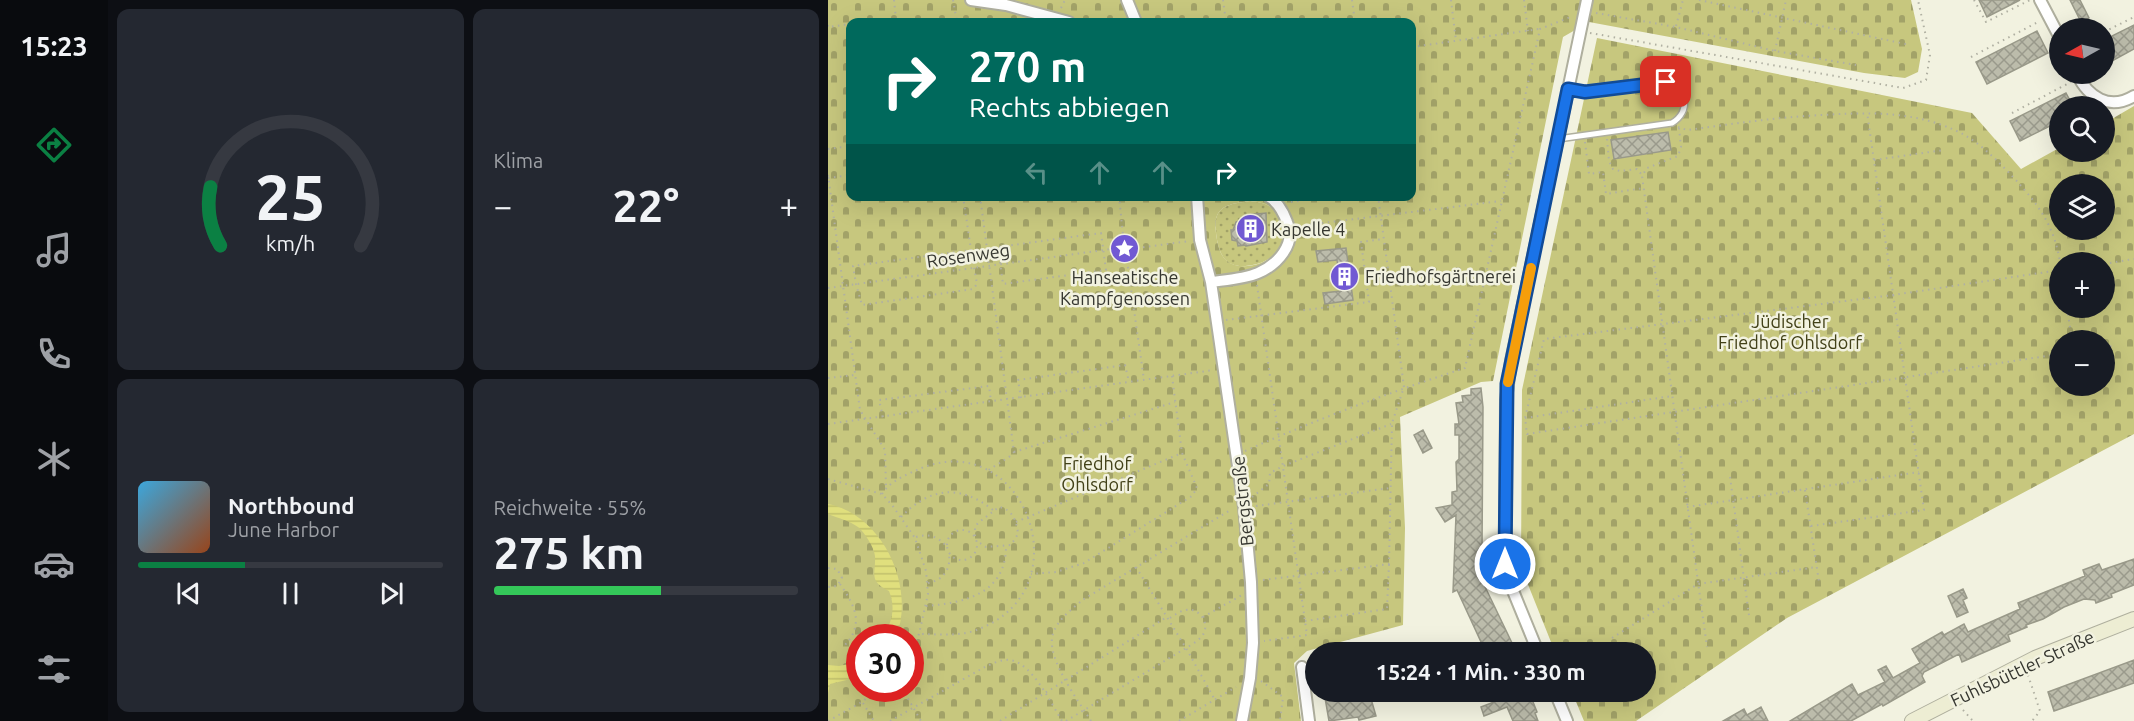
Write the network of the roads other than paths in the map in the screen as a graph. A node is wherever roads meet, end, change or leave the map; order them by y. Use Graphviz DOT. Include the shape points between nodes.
graph roads {
  1 [pos="971,0"];
  2 [pos="1127,0"];
  3 [pos="1587,0"];
  4 [pos="2040,0"];
  5 [pos="1054,18"];
  6 [pos="1134,18"];
  7 [pos="2050,18"];
  8 [pos="2083,84"];
  9 [pos="1568,89"];
  10 [pos="2134,96"];
  11 [pos="1558,139"];
  12 [pos="1197,201"];
  13 [pos="1274,201"];
  14 [pos="1211,282"];
  15 [pos="2134,619"];
  16 [pos="1534,642"];
  17 [pos="1302,667"];
  18 [pos="1558,702"];
  19 [pos="1564,720"];
  20 [pos="1242,721"];
  21 [pos="1310,721"];
  22 [pos="1912,721"];
  1 -- 5 [label="street"];
  2 -- 6 [label="street"];
  3 -- 9 [label="street"];
  4 -- 7 [label="street"];
  8 -- 10 [label="street" via="2104,101"];
  9 -- 11 [label="street"];
  9 -- 11 [label="lane" via="1585,92 1662,82 1679,88 1685,103 1683,114 1672,123"];
  11 -- 16 [label="street" via="1506,400 1506,572"];
  12 -- 14 [label="street, Bergstraße" via="1200,240"];
  13 -- 14 [label="street" via="1289,226 1290,240 1282,255 1256,274"];
  14 -- 20 [label="street, Bergstraße" via="1244,505 1251,586 1255,679"];
  15 -- 22 [label="main road, Fuhlsbüttler Straße" via="2022,664"];
  17 -- 21 [label="street"];
  18 -- 19 [label="street"];
}
